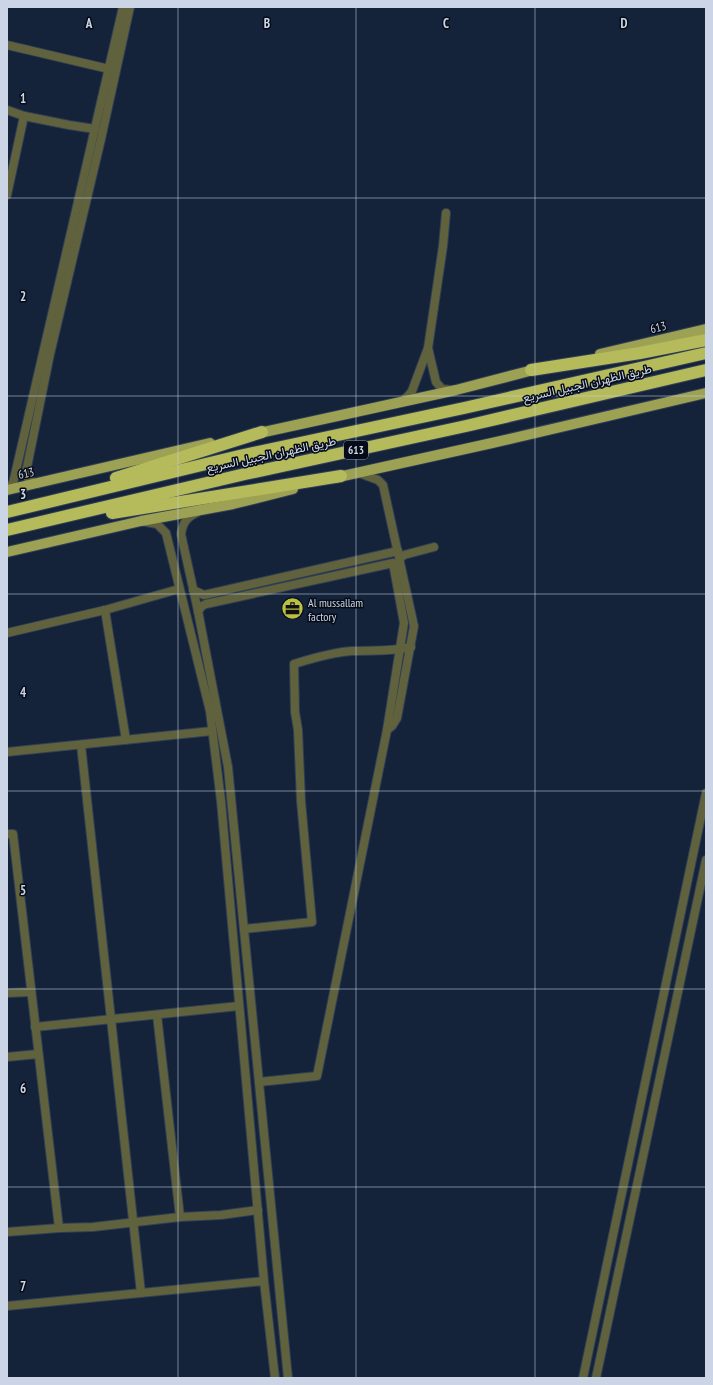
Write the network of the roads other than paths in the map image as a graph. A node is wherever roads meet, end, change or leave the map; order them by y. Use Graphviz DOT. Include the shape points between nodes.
graph roads {
  1 [pos="123,7"];
  2 [pos="130,7"];
  3 [pos="7,45"];
  4 [pos="109,69"];
  5 [pos="7,110"];
  6 [pos="24,116"];
  7 [pos="95,129"];
  8 [pos="7,195"];
  9 [pos="446,213"];
  10 [pos="706,329"];
  11 [pos="706,340"];
  12 [pos="428,348"];
  13 [pos="706,353"];
  14 [pos="531,370"];
  15 [pos="706,370"];
  16 [pos="456,390"];
  17 [pos="706,393"];
  18 [pos="398,403"];
  19 [pos="262,432"];
  20 [pos="359,473"];
  21 [pos="341,476"];
  22 [pos="38,484"];
  23 [pos="7,489"];
  24 [pos="206,509"];
  25 [pos="13,510"];
  26 [pos="141,521"];
  27 [pos="7,531"];
  28 [pos="434,547"];
  29 [pos="7,552"];
  30 [pos="398,558"];
  31 [pos="263,581"];
  32 [pos="179,589"];
  33 [pos="193,590"];
  34 [pos="252,594"];
  35 [pos="105,610"];
  36 [pos="198,611"];
  37 [pos="7,633"];
  38 [pos="410,646"];
  39 [pos="400,650"];
  40 [pos="387,730"];
  41 [pos="212,731"];
  42 [pos="126,740"];
  43 [pos="81,745"];
  44 [pos="7,752"];
  45 [pos="706,793"];
  46 [pos="705,804"];
  47 [pos="7,834"];
  48 [pos="706,860"];
  49 [pos="678,924"];
  50 [pos="244,929"];
  51 [pos="684,963"];
  52 [pos="31,992"];
  53 [pos="7,993"];
  54 [pos="239,1006"];
  55 [pos="157,1015"];
  56 [pos="112,1019"];
  57 [pos="35,1027"];
  58 [pos="38,1054"];
  59 [pos="7,1057"];
  60 [pos="259,1082"];
  61 [pos="258,1210"];
  62 [pos="180,1217"];
  63 [pos="134,1222"];
  64 [pos="59,1228"];
  65 [pos="7,1232"];
  66 [pos="264,1281"];
  67 [pos="141,1293"];
  68 [pos="7,1306"];
  69 [pos="275,1378"];
  70 [pos="288,1378"];
  71 [pos="583,1378"];
  72 [pos="596,1378"];
  1 -- 4 [label="street"];
  2 -- 22 [label="street" via="50,354 26,472 29,480"];
  3 -- 4 [label="street"];
  4 -- 7 [label="street"];
  5 -- 6 [label="street"];
  6 -- 7 [label="street"];
  6 -- 8 [label="street"];
  7 -- 23 [label="street" via="14,479"];
  9 -- 12 [label="street"];
  10 -- 14 [label="main road, 613"];
  11 -- 14 [label="highway"];
  12 -- 16 [label="street" via="436,382 442,389"];
  12 -- 18 [label="street" via="412,391"];
  13 -- 25 [label="highway, طريق الظهران الجبيل السريع / 613" via="239,456"];
  14 -- 16 [label="main road, 613"];
  15 -- 27 [label="highway, طريق الظهران الجبيل السريع / 613" via="245,474"];
  16 -- 18 [label="main road, 613"];
  17 -- 20 [label="main road"];
  18 -- 19 [label="main road, 613"];
  19 -- 22 [label="main road, 613"];
  19 -- 25 [label="highway"];
  20 -- 21 [label="main road"];
  20 -- 30 [label="street" via="378,480 383,485"];
  21 -- 24 [label="main road"];
  21 -- 27 [label="highway"];
  22 -- 23 [label="main road, 613"];
  24 -- 26 [label="main road"];
  24 -- 33 [label="street" via="191,516 182,526"];
  26 -- 29 [label="main road"];
  26 -- 32 [label="street" via="157,524 166,533"];
  28 -- 30 [label="street"];
  30 -- 31 [label="street"];
  30 -- 34 [label="street"];
  30 -- 38 [label="street" via="414,626"];
  30 -- 39 [label="street" via="404,623"];
  31 -- 33 [label="street" via="204,595"];
  31 -- 34 [label="street"];
  32 -- 35 [label="street"];
  32 -- 41 [label="street" via="210,711"];
  33 -- 36 [label="street"];
  34 -- 36 [label="street" via="206,604"];
  35 -- 37 [label="street"];
  35 -- 42 [label="street"];
  36 -- 50 [label="street" via="228,767"];
  38 -- 39 [label="street"];
  38 -- 40 [label="street" via="397,718"];
  39 -- 40 [label="street"];
  39 -- 50 [label="street" via="350,651 294,664 301,800 312,922"];
  40 -- 60 [label="street" via="317,1076"];
  41 -- 42 [label="street"];
  41 -- 54 [label="street" via="221,801"];
  42 -- 43 [label="street"];
  43 -- 44 [label="street"];
  43 -- 56 [label="street"];
  45 -- 46 [label="street"];
  46 -- 49 [label="street"];
  47 -- 52 [label="street" via="13,834"];
  48 -- 51 [label="street"];
  49 -- 51 [label="street" via="680,941 675,966 680,969"];
  49 -- 71 [label="street"];
  50 -- 60 [label="street"];
  51 -- 72 [label="street"];
  52 -- 53 [label="street"];
  52 -- 57 [label="street"];
  54 -- 55 [label="street"];
  54 -- 61 [label="street"];
  55 -- 56 [label="street"];
  55 -- 62 [label="street"];
  56 -- 57 [label="street"];
  56 -- 63 [label="street"];
  57 -- 58 [label="street"];
  58 -- 59 [label="street"];
  58 -- 64 [label="street"];
  60 -- 70 [label="street"];
  61 -- 62 [label="street"];
  61 -- 66 [label="street"];
  62 -- 63 [label="street"];
  63 -- 64 [label="street"];
  63 -- 67 [label="street"];
  64 -- 65 [label="street"];
  66 -- 67 [label="street"];
  66 -- 69 [label="street"];
  67 -- 68 [label="street"];
}
